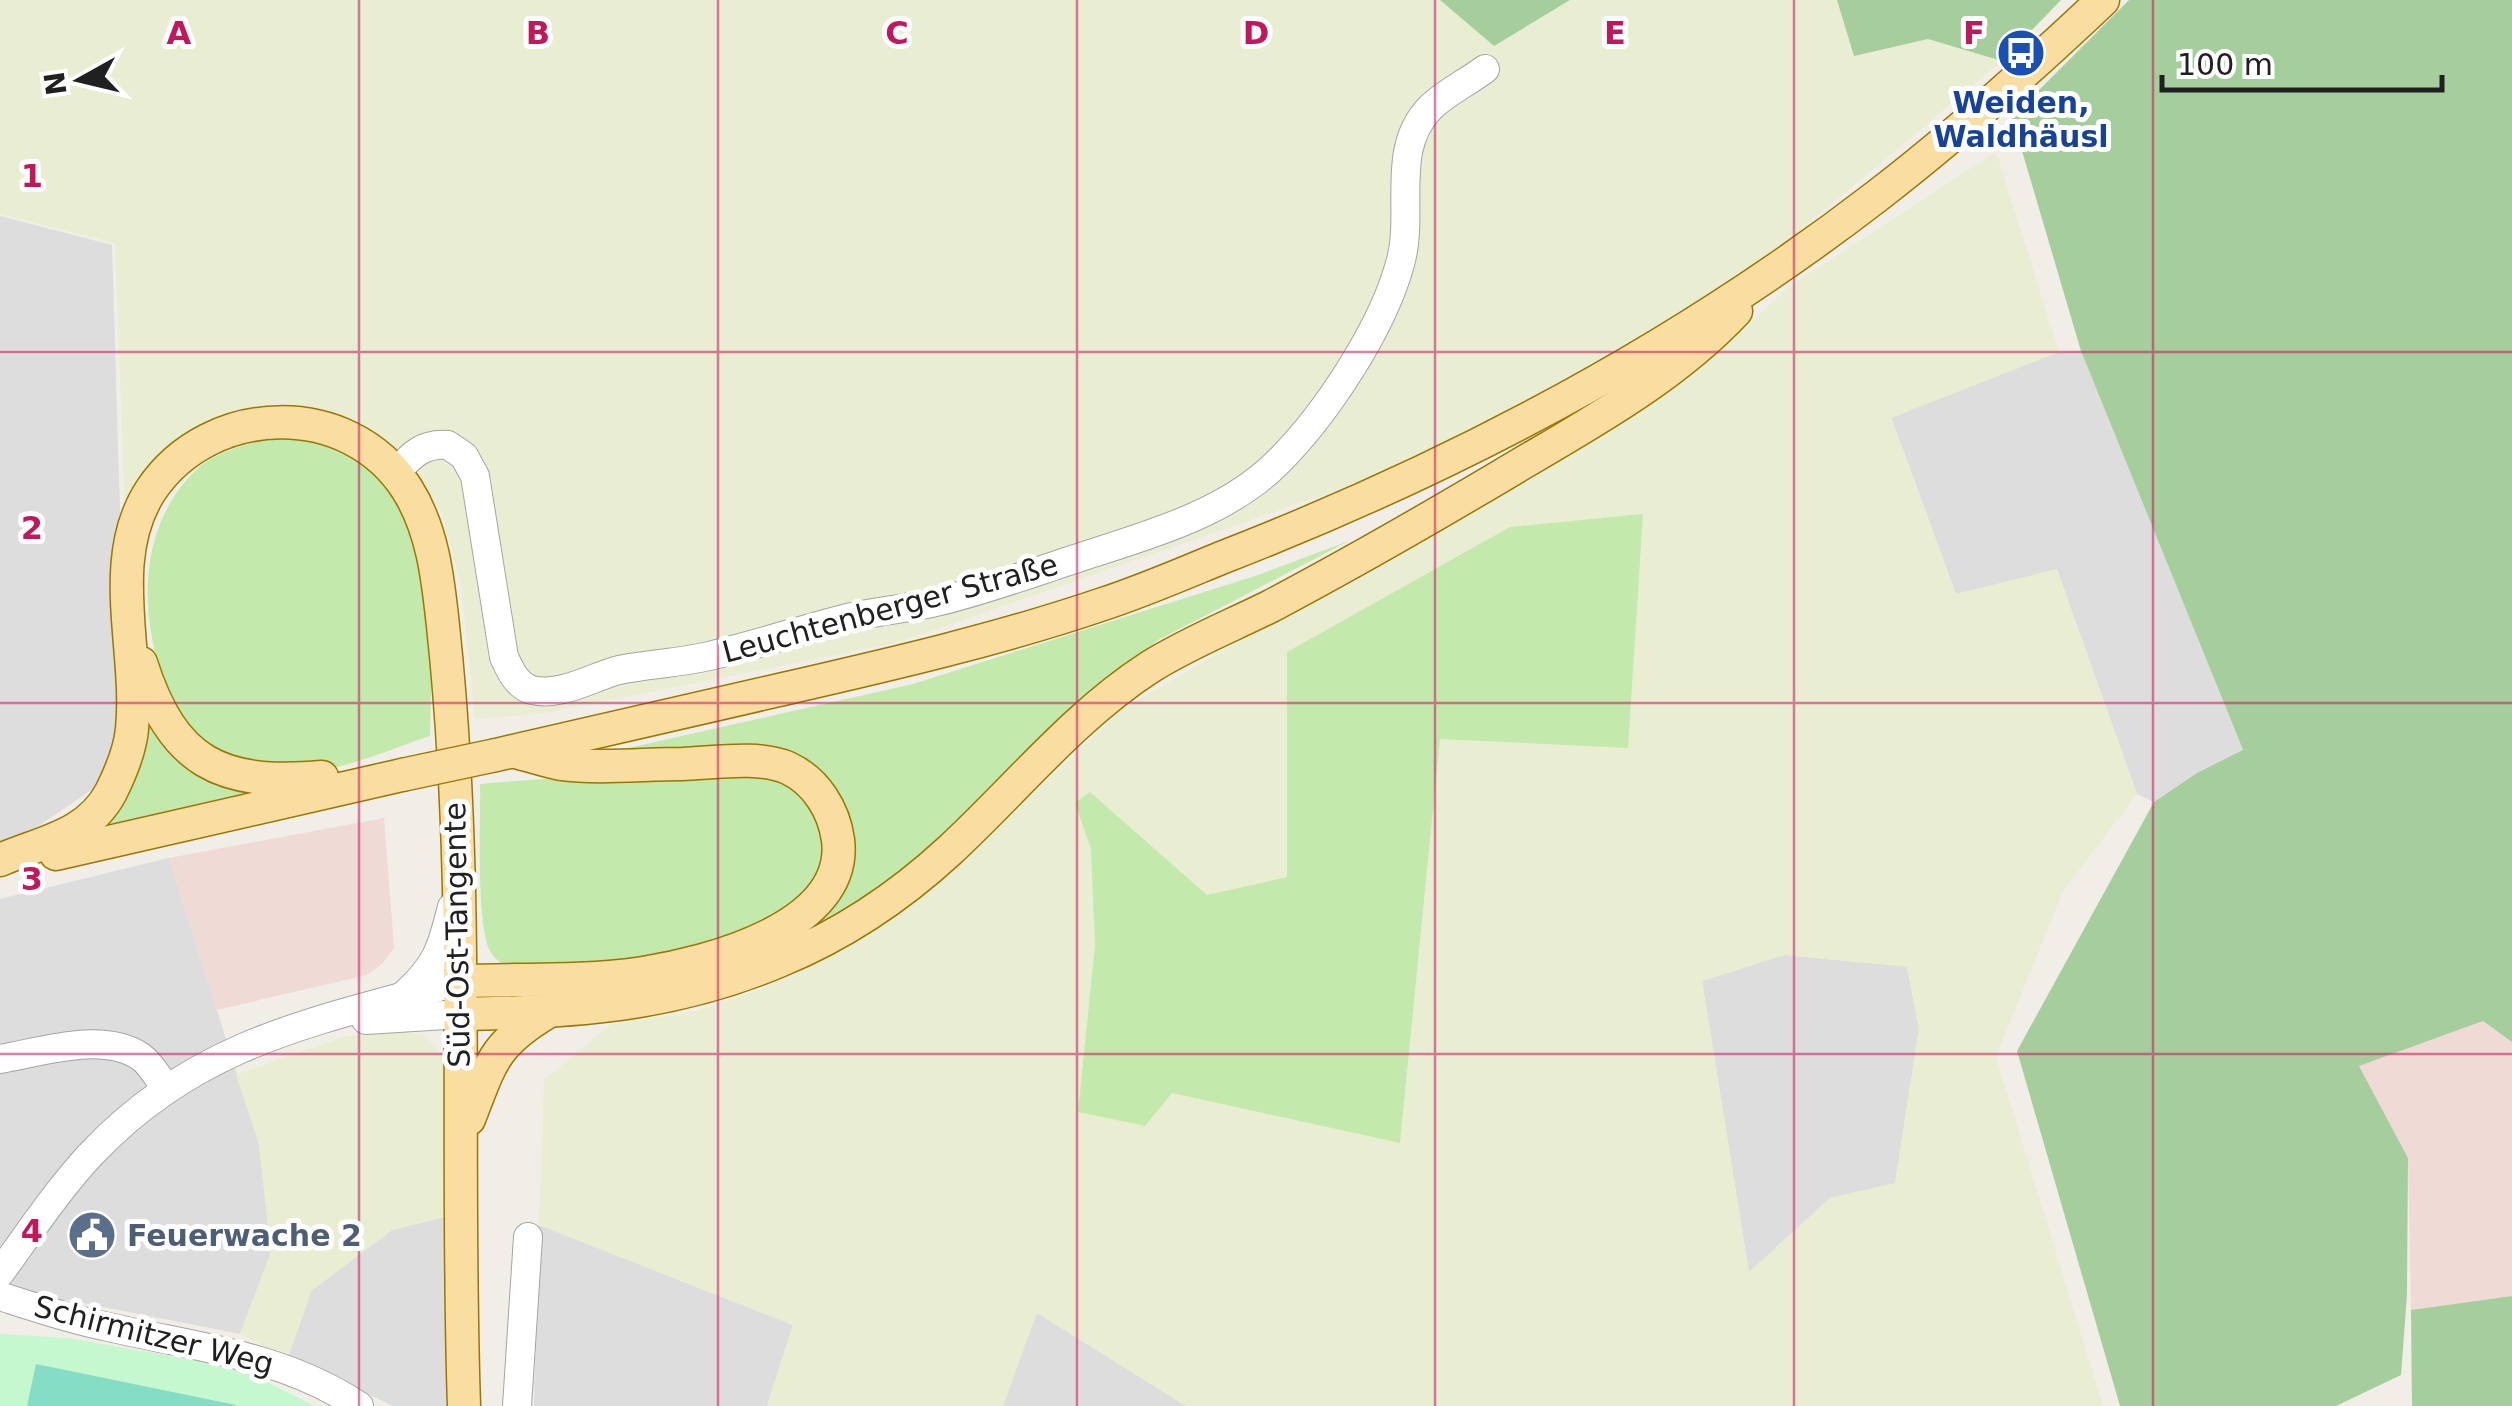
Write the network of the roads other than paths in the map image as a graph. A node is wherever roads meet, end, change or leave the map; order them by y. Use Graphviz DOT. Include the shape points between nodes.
graph roads {
  1 [pos="2104,0"];
  2 [pos="1485,69"];
  3 [pos="1773,271"];
  4 [pos="396,474"];
  5 [pos="129,625"];
  6 [pos="504,753"];
  7 [pos="389,778"];
  8 [pos="0,864"];
  9 [pos="457,886"];
  10 [pos="402,997"];
  11 [pos="460,997"];
  12 [pos="548,1012"];
  13 [pos="300,1026"];
  14 [pos="0,1058"];
  15 [pos="166,1088"];
  16 [pos="462,1137"];
  17 [pos="528,1238"];
  18 [pos="0,1273"];
  19 [pos="0,1296"];
  20 [pos="359,1406"];
  21 [pos="464,1406"];
  22 [pos="517,1406"];
  1 -- 3 [label="main road" via="1878,196"];
  2 -- 4 [label="street, Leuchtenberger Straße" via="1430,108 1414,131 1407,151 1402,259 1346,376 1276,464 1249,487 1134,540 936,602 543,691 527,689 504,657 470,464 448,445 426,446"];
  3 -- 6 [label="main road" via="1664,340 1423,473 1122,597 924,657"];
  3 -- 12 [label="main road" via="1712,337 1581,428 1410,530 1150,668 1105,701 948,852 842,932 722,984 654,1001"];
  4 -- 5 [label="main road" via="360,443 321,426 274,420 203,442 180,458 144,504 129,547"];
  4 -- 9 [label="main road, Süd-Ost-Tangente" via="437,566"];
  5 -- 7 [label="main road" via="168,727 208,761 256,778"];
  5 -- 8 [label="main road" via="132,730 108,797 84,826"];
  6 -- 7 [label="main road, bridge"];
  6 -- 11 [label="main road" via="562,764 784,766 824,799 836,824 836,868 797,920 717,955 641,973"];
  7 -- 8 [label="main road"];
  9 -- 10 [label="street" via="440,952"];
  9 -- 11 [label="main road, Süd-Ost-Tangente"];
  10 -- 11 [label="street"];
  10 -- 13 [label="street"];
  11 -- 12 [label="main road"];
  11 -- 13 [label="street"];
  11 -- 16 [label="main road, Süd-Ost-Tangente"];
  12 -- 16 [label="main road" via="498,1050"];
  13 -- 15 [label="street" via="240,1046"];
  14 -- 15 [label="street" via="78,1046 121,1048 140,1056"];
  15 -- 18 [label="street" via="92,1153"];
  16 -- 21 [label="main road, Süd-Ost-Tangente"];
  17 -- 22 [label="street"];
  19 -- 20 [label="street, Schirmitzer Weg" via="274,1364"];
}
